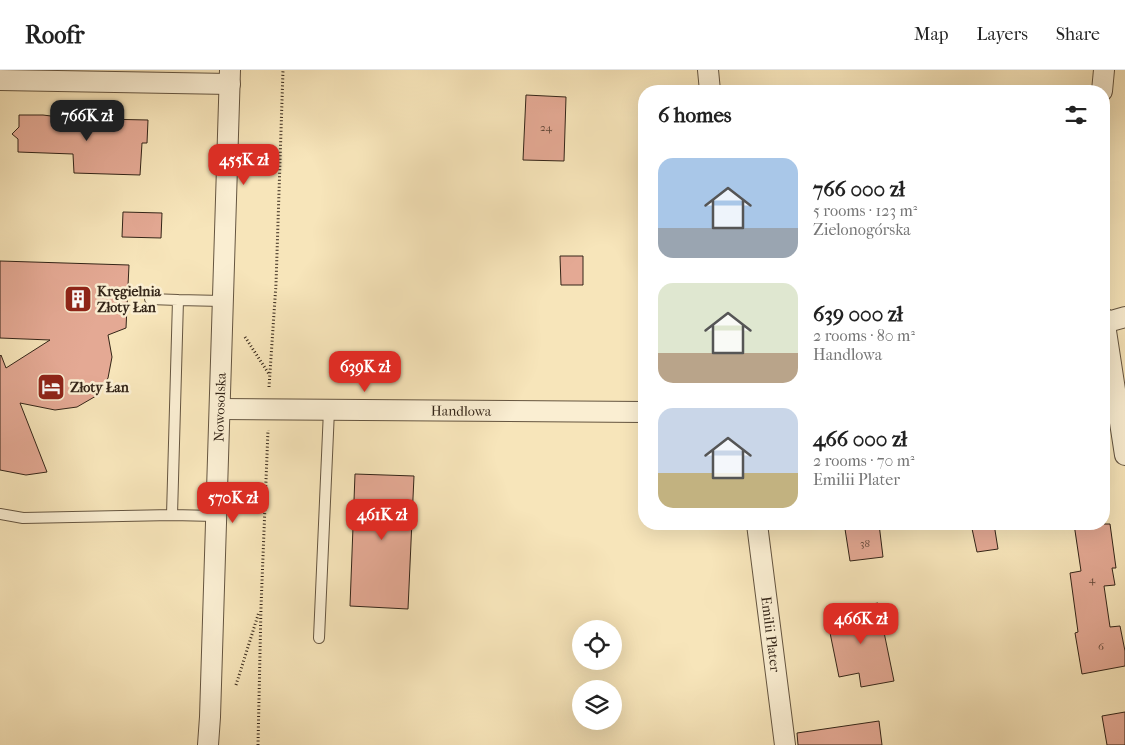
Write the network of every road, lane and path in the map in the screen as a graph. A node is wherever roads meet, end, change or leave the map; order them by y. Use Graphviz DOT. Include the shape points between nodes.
graph roads {
  1 [pos="283,70"];
  2 [pos="708,70"];
  3 [pos="1104,70"];
  4 [pos="230,77"];
  5 [pos="0,80"];
  6 [pos="709,85"];
  7 [pos="1103,85"];
  8 [pos="150,299"];
  9 [pos="178,300"];
  10 [pos="222,301"];
  11 [pos="1125,317"];
  12 [pos="1110,320"];
  13 [pos="1110,359"];
  14 [pos="220,409"];
  15 [pos="269,410"];
  16 [pos="329,410"];
  17 [pos="638,412"];
  18 [pos="1125,455"];
  19 [pos="0,514"];
  20 [pos="172,515"];
  21 [pos="215,516"];
  22 [pos="758,530"];
  23 [pos="261,607"];
  24 [pos="319,638"];
  25 [pos="235,686"];
  26 [pos="208,745"];
  27 [pos="258,745"];
  28 [pos="786,745"];
  1 -- 15 [label="path"];
  2 -- 6 [label="street"];
  3 -- 7 [label="street"];
  4 -- 5 [label="street"];
  4 -- 10 [label="street, Nowosolska"];
  8 -- 9 [label="lane"];
  9 -- 10 [label="lane"];
  9 -- 20 [label="lane"];
  10 -- 14 [label="street, Nowosolska"];
  11 -- 12 [label="street"];
  13 -- 18 [label="street"];
  14 -- 15 [label="street, Handlowa"];
  14 -- 21 [label="street, Nowosolska"];
  15 -- 16 [label="street, Handlowa"];
  15 -- 23 [label="path"];
  16 -- 17 [label="street, Handlowa"];
  16 -- 24 [label="lane"];
  19 -- 20 [label="lane" via="22,518"];
  20 -- 21 [label="lane"];
  21 -- 26 [label="street, Nowosolska"];
  22 -- 28 [label="street, Emilii Plater"];
  23 -- 25 [label="path"];
  23 -- 27 [label="path"];
}
